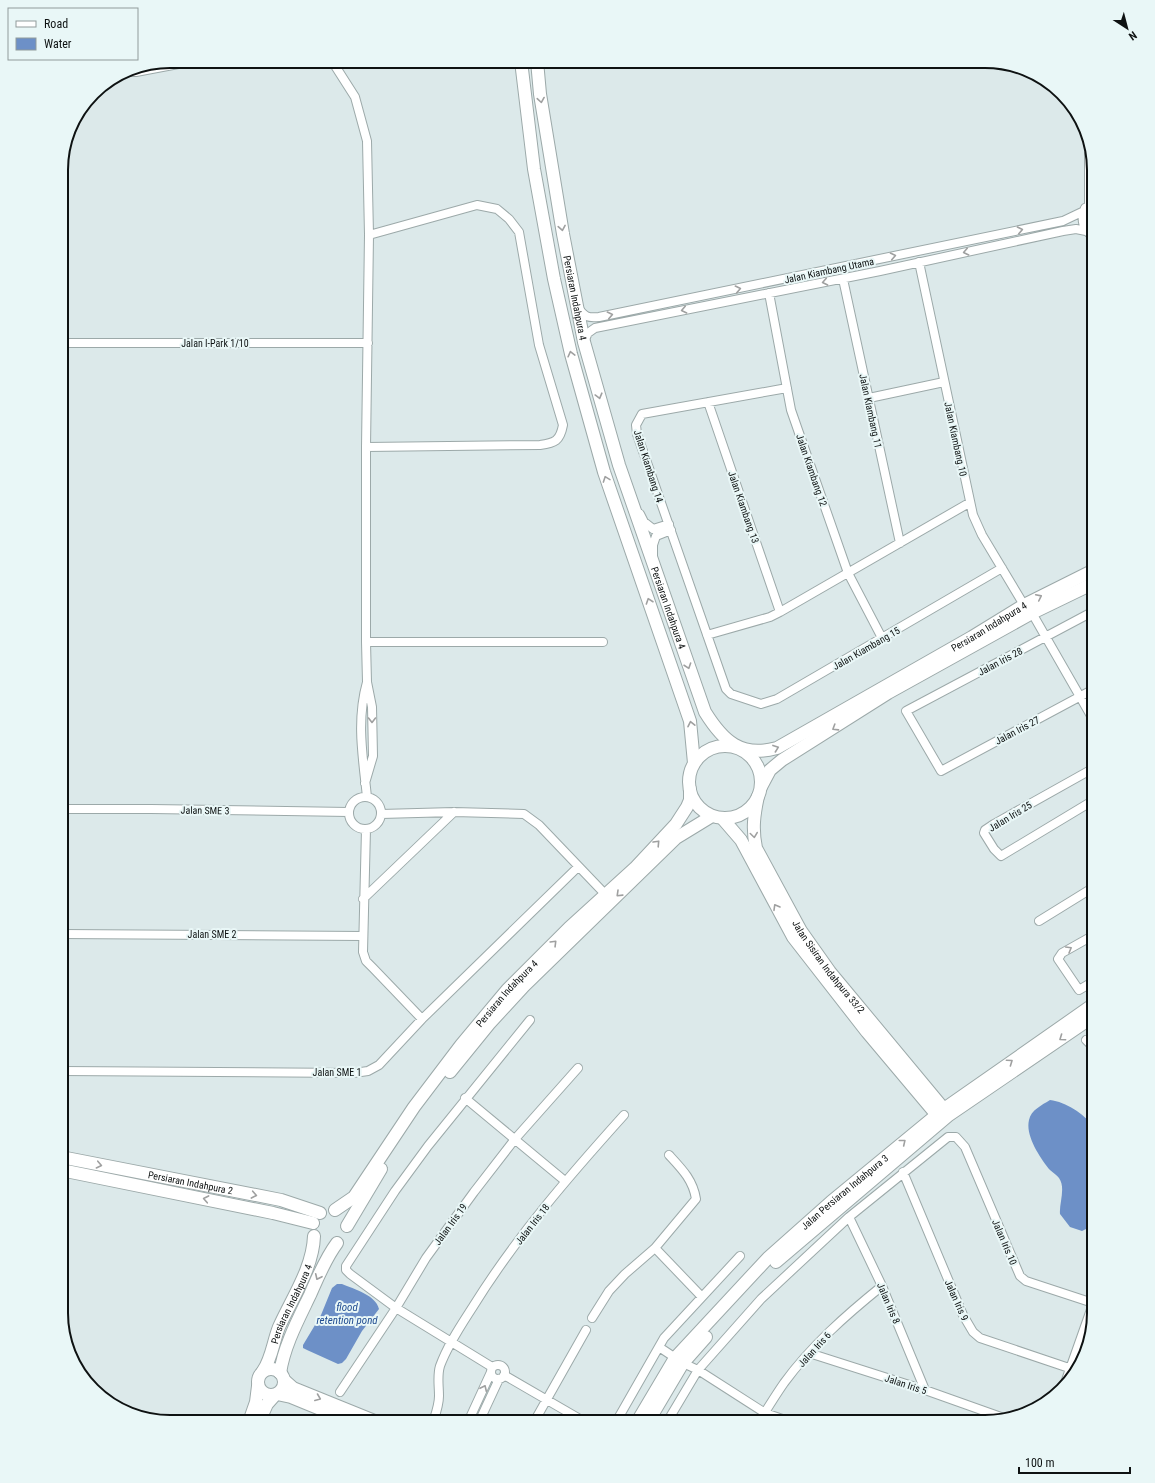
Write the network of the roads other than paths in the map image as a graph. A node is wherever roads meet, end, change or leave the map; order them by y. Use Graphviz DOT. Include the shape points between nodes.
graph roads {
  1 [pos="336,68"];
  2 [pos="522,68"];
  3 [pos="538,68"];
  4 [pos="1087,207"];
  5 [pos="1084,211"];
  6 [pos="1086,231"];
  7 [pos="369,235"];
  8 [pos="919,262"];
  9 [pos="843,279"];
  10 [pos="769,293"];
  11 [pos="577,306"];
  12 [pos="584,342"];
  13 [pos="68,343"];
  14 [pos="368,343"];
  15 [pos="944,382"];
  16 [pos="786,388"];
  17 [pos="869,398"];
  18 [pos="708,402"];
  19 [pos="366,447"];
  20 [pos="969,503"];
  21 [pos="633,504"];
  22 [pos="670,527"];
  23 [pos="900,543"];
  24 [pos="653,562"];
  25 [pos="1002,568"];
  26 [pos="848,572"];
  27 [pos="1087,574"];
  28 [pos="1087,586"];
  29 [pos="1028,609"];
  30 [pos="780,612"];
  31 [pos="1087,615"];
  32 [pos="707,635"];
  33 [pos="1045,637"];
  34 [pos="882,638"];
  35 [pos="366,642"];
  36 [pos="603,642"];
  37 [pos="367,682"];
  38 [pos="726,689"];
  39 [pos="1087,693"];
  40 [pos="1080,697"];
  41 [pos="1087,709"];
  42 [pos="738,748"];
  43 [pos="694,763"];
  44 [pos="941,771"];
  45 [pos="1087,772"];
  46 [pos="365,783"];
  47 [pos="690,789"];
  48 [pos="759,792"];
  49 [pos="367,797"];
  50 [pos="1087,804"];
  51 [pos="68,809"];
  52 [pos="349,812"];
  53 [pos="454,812"];
  54 [pos="381,814"];
  55 [pos="717,817"];
  56 [pos="366,829"];
  57 [pos="578,867"];
  58 [pos="1087,891"];
  59 [pos="604,894"];
  60 [pos="363,899"];
  61 [pos="1039,921"];
  62 [pos="68,934"];
  63 [pos="363,936"];
  64 [pos="1087,939"];
  65 [pos="1087,985"];
  66 [pos="1087,1009"];
  67 [pos="422,1019"];
  68 [pos="530,1020"];
  69 [pos="1087,1021"];
  70 [pos="578,1068"];
  71 [pos="68,1072"];
  72 [pos="465,1098"];
  73 [pos="624,1115"];
  74 [pos="943,1115"];
  75 [pos="516,1139"];
  76 [pos="669,1155"];
  77 [pos="68,1158"];
  78 [pos="68,1171"];
  79 [pos="903,1172"];
  80 [pos="565,1181"];
  81 [pos="335,1210"];
  82 [pos="849,1217"];
  83 [pos="316,1218"];
  84 [pos="347,1226"];
  85 [pos="314,1236"];
  86 [pos="337,1243"];
  87 [pos="655,1248"];
  88 [pos="740,1256"];
  89 [pos="882,1286"];
  90 [pos="702,1297"];
  91 [pos="1087,1300"];
  92 [pos="396,1308"];
  93 [pos="592,1318"];
  94 [pos="1086,1322"];
  95 [pos="586,1330"];
  96 [pos="451,1343"];
  97 [pos="659,1347"];
  98 [pos="809,1353"];
  99 [pos="679,1361"];
  100 [pos="1069,1368"];
  101 [pos="491,1370"];
  102 [pos="698,1370"];
  103 [pos="264,1371"];
  104 [pos="1067,1374"];
  105 [pos="282,1376"];
  106 [pos="502,1377"];
  107 [pos="258,1386"];
  108 [pos="925,1390"];
  109 [pos="340,1392"];
  110 [pos="276,1395"];
  111 [pos="547,1400"];
  112 [pos="764,1413"];
  113 [pos="994,1414"];
  114 [pos="251,1415"];
  115 [pos="263,1415"];
  116 [pos="335,1415"];
  117 [pos="360,1415"];
  118 [pos="436,1415"];
  119 [pos="471,1415"];
  120 [pos="482,1415"];
  121 [pos="538,1415"];
  122 [pos="573,1415"];
  123 [pos="620,1415"];
  124 [pos="642,1415"];
  125 [pos="652,1415"];
  126 [pos="671,1415"];
  127 [pos="770,1415"];
  1 -- 7 [label="street" via="355,97 367,142"];
  43 -- 2 [label="main road, one-way" via="690,721 604,472 570,354 534,169"];
  3 -- 11 [label="main road, Persiaran Indahpura 4, one-way" via="547,136"];
  4 -- 5 [label="street"];
  5 -- 6 [label="street"];
  11 -- 5 [label="street, Jalan Kiambang Utama, one-way" via="584,316 599,317 1063,221"];
  6 -- 8 [label="street, Jalan Kiambang Utama, one-way" via="1063,231"];
  7 -- 14 [label="street"];
  7 -- 19 [label="street" via="477,205 497,209 510,219 519,232 539,344 563,425 561,436 552,443 540,445"];
  8 -- 9 [label="street, Jalan Kiambang Utama"];
  8 -- 15 [label="street, Jalan Kiambang 10"];
  9 -- 10 [label="street, Jalan Kiambang Utama, one-way"];
  9 -- 17 [label="street, Jalan Kiambang 11"];
  10 -- 12 [label="street, Jalan Kiambang Utama, one-way" via="595,328 588,333"];
  10 -- 16 [label="street, Jalan Kiambang 12"];
  11 -- 12 [label="main road, Persiaran Indahpura 4"];
  12 -- 21 [label="main road, Persiaran Indahpura 4, one-way" via="606,424"];
  13 -- 14 [label="street, Jalan I-Park 1/10"];
  14 -- 19 [label="street"];
  15 -- 17 [label="street"];
  15 -- 20 [label="street, Jalan Kiambang 10"];
  16 -- 18 [label="street, Jalan Kiambang 14"];
  16 -- 26 [label="street, Jalan Kiambang 12" via="790,410"];
  17 -- 23 [label="street, Jalan Kiambang 11"];
  18 -- 22 [label="street, Jalan Kiambang 14" via="642,414 636,425"];
  18 -- 30 [label="street, Jalan Kiambang 13"];
  19 -- 35 [label="street"];
  20 -- 23 [label="street"];
  20 -- 25 [label="street, Jalan Kiambang 10" via="982,535"];
  21 -- 22 [label="street" via="650,527"];
  21 -- 24 [label="main road, Persiaran Indahpura 4"];
  22 -- 24 [label="street" via="655,539"];
  22 -- 32 [label="street, Jalan Kiambang 14"];
  23 -- 26 [label="street"];
  24 -- 42 [label="main road, Persiaran Indahpura 4, one-way" via="704,712 714,727"];
  25 -- 29 [label="street, Jalan Kiambang 10"];
  25 -- 34 [label="street, Jalan Kiambang 15"];
  26 -- 30 [label="street"];
  26 -- 34 [label="street, Jalan Kiambang 12"];
  29 -- 27 [label="main road, Persiaran Indahpura 4, one-way"];
  28 -- 29 [label="main road, Persiaran Indahpura 4"];
  29 -- 33 [label="street, Jalan Kiambang 10"];
  42 -- 29 [label="main road, Persiaran Indahpura 4, one-way" via="764,752 777,748 972,637"];
  29 -- 48 [label="main road, Persiaran Indahpura 4, one-way" via="782,760 770,770"];
  30 -- 32 [label="street"];
  31 -- 33 [label="street, Jalan Iris 28"];
  32 -- 38 [label="street, Jalan Kiambang 14"];
  33 -- 40 [label="street, Jalan Kiambang 10"];
  33 -- 44 [label="street, Jalan Iris 28" via="906,712"];
  34 -- 38 [label="street, Jalan Kiambang 15" via="769,703 761,704 731,694"];
  35 -- 36 [label="street"];
  35 -- 37 [label="street"];
  37 -- 46 [label="street" via="362,698 360,720"];
  37 -- 46 [label="street, one-way" via="371,700 373,756"];
  39 -- 40 [label="street, Jalan Iris 27"];
  40 -- 41 [label="street, Jalan Kiambang 10"];
  40 -- 44 [label="street, Jalan Iris 27"];
  42 -- 43 [label="main road" via="714,748"];
  42 -- 48 [label="main road" via="748,754 756,764 760,775"];
  43 -- 47 [label="main road"];
  45 -- 50 [label="street, Jalan Iris 25" via="994,824 984,833 1001,856"];
  46 -- 49 [label="street"];
  47 -- 55 [label="main road" via="698,805"];
  59 -- 47 [label="main road, Persiaran Indahpura 4, one-way" via="635,868 682,816 690,800"];
  48 -- 55 [label="main road" via="752,806 744,813 733,817"];
  48 -- 74 [label="main road, Jalan Sisiran Indahpura 33/2, one-way" via="752,820 756,848 801,931 830,972"];
  49 -- 52 [label="street" via="355,801"];
  49 -- 54 [label="street" via="378,802"];
  51 -- 52 [label="street, Jalan SME 3"];
  52 -- 56 [label="street" via="354,824"];
  53 -- 54 [label="street"];
  53 -- 57 [label="street" via="524,814 539,825"];
  53 -- 60 [label="street"];
  54 -- 56 [label="street" via="379,821"];
  74 -- 55 [label="main road, Jalan Sisiran Indahpura 33/2, one-way" via="862,1026 793,937 740,840"];
  55 -- 84 [label="main road, Persiaran Indahpura 4, one-way" via="676,838 503,1008 422,1110 379,1172"];
  56 -- 60 [label="street"];
  57 -- 59 [label="street"];
  57 -- 67 [label="street, Jalan SME 1"];
  58 -- 61 [label="street"];
  81 -- 59 [label="main road, Persiaran Indahpura 4, one-way" via="354,1197 414,1107 507,990"];
  60 -- 63 [label="street"];
  62 -- 63 [label="street, Jalan SME 2"];
  63 -- 67 [label="street" via="366,961"];
  65 -- 64 [label="street, one-way" via="1079,990 1058,959 1062,953"];
  74 -- 66 [label="main road, Jalan Persiaran Indahpura 3, one-way"];
  67 -- 71 [label="street, Jalan SME 1" via="379,1065 368,1071"];
  68 -- 72 [label="street"];
  69 -- 74 [label="main road, Jalan Persiaran Indahpura 3, one-way"];
  70 -- 75 [label="street, Jalan Iris 19"];
  72 -- 75 [label="street"];
  72 -- 92 [label="street" via="395,1191 346,1266 350,1274"];
  73 -- 80 [label="street, Jalan Iris 18"];
  74 -- 99 [label="main road, Jalan Persiaran Indahpura 3" via="843,1192 768,1258"];
  75 -- 80 [label="street"];
  75 -- 92 [label="street, Jalan Iris 19" via="426,1258"];
  76 -- 87 [label="street" via="688,1176 694,1187 696,1199"];
  77 -- 83 [label="main road, Persiaran Indahpura 2, one-way" via="280,1200"];
  83 -- 78 [label="main road, Persiaran Indahpura 2, one-way" via="273,1213"];
  79 -- 82 [label="street"];
  79 -- 91 [label="street, Jalan Iris 10" via="948,1137 956,1137 965,1147 1020,1276 1026,1281"];
  79 -- 100 [label="street, Jalan Iris 9" via="963,1315 973,1332 980,1338"];
  80 -- 96 [label="street, Jalan Iris 18" via="487,1284"];
  81 -- 83 [label="main road"];
  81 -- 84 [label="main road" via="343,1216"];
  82 -- 89 [label="street, Jalan Iris 8"];
  82 -- 102 [label="street" via="761,1300"];
  83 -- 85 [label="main road"];
  84 -- 86 [label="main road" via="344,1236"];
  85 -- 86 [label="main road" via="324,1243"];
  85 -- 103 [label="main road, Persiaran Indahpura 4" via="313,1255 279,1329"];
  86 -- 105 [label="main road, Persiaran Indahpura 4, one-way" via="328,1254 286,1348"];
  87 -- 90 [label="street"];
  87 -- 93 [label="street" via="609,1291"];
  88 -- 90 [label="street"];
  89 -- 98 [label="street, Jalan Iris 6" via="841,1320"];
  89 -- 108 [label="street, Jalan Iris 8"];
  90 -- 97 [label="street" via="677,1322"];
  92 -- 96 [label="street"];
  92 -- 109 [label="street, Jalan Iris 19"];
  94 -- 100 [label="street"];
  95 -- 111 [label="street"];
  96 -- 101 [label="street"];
  96 -- 118 [label="street, Jalan Iris 18" via="437,1379 438,1408"];
  97 -- 99 [label="street"];
  97 -- 123 [label="street"];
  98 -- 108 [label="street, Jalan Iris 5"];
  98 -- 112 [label="street, Jalan Iris 6"];
  99 -- 102 [label="street"];
  99 -- 124 [label="main road, Jalan Persiaran Indahpura 3"];
  99 -- 125 [label="main road, Jalan Persiaran Indahpura 3"];
  100 -- 104 [label="street"];
  101 -- 106 [label="street" via="493,1377"];
  101 -- 106 [label="street" via="497,1364 502,1365 505,1369"];
  119 -- 101 [label="street, one-way"];
  102 -- 112 [label="street"];
  102 -- 126 [label="street"];
  103 -- 105 [label="main road" via="274,1369"];
  103 -- 107 [label="main road, Persiaran Indahpura 4" via="257,1379"];
  105 -- 110 [label="main road, Persiaran Indahpura 4" via="283,1387"];
  105 -- 117 [label="main road, one-way" via="293,1388"];
  106 -- 111 [label="street"];
  106 -- 120 [label="street"];
  107 -- 110 [label="main road" via="263,1394"];
  107 -- 114 [label="main road, Persiaran Indahpura 4"];
  108 -- 113 [label="street, Jalan Iris 5"];
  110 -- 115 [label="main road, Persiaran Indahpura 4" via="267,1404"];
  110 -- 116 [label="main road" via="291,1397"];
  111 -- 121 [label="street"];
  111 -- 122 [label="street"];
  112 -- 127 [label="street"];
}
